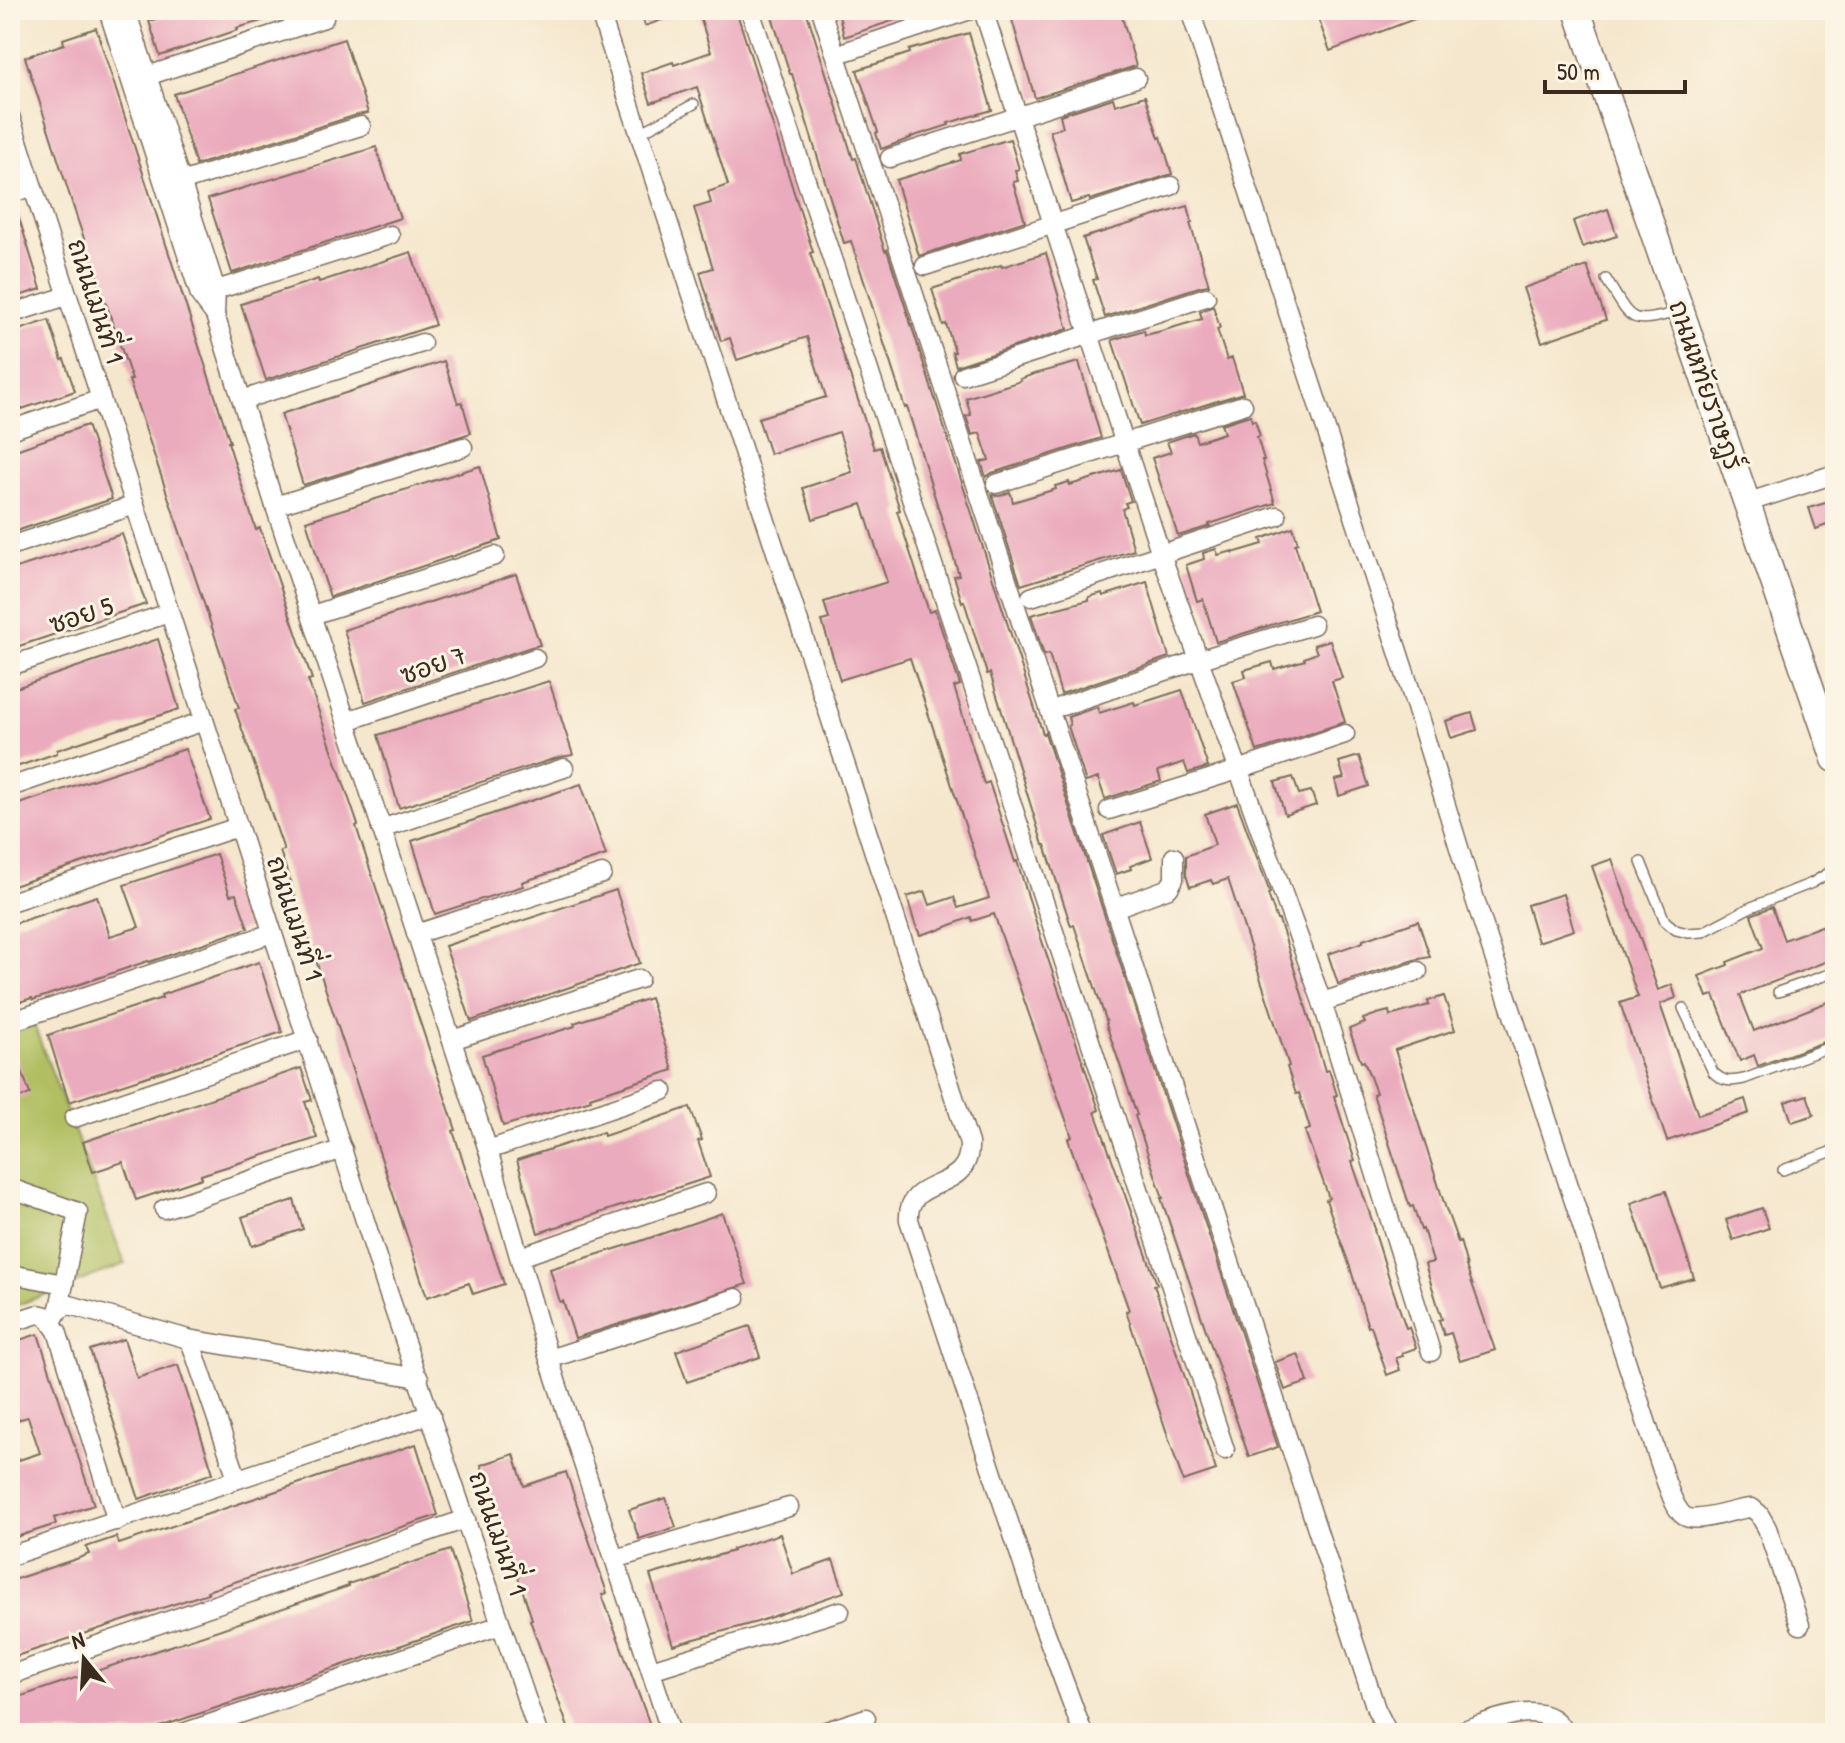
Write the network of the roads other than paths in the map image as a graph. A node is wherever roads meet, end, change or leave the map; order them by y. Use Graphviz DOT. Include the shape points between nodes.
graph roads {
  1 [pos="108,10"];
  2 [pos="126,10"];
  3 [pos="599,10"];
  4 [pos="750,10"];
  5 [pos="821,10"];
  6 [pos="970,10"];
  7 [pos="983,10"];
  8 [pos="1190,10"];
  9 [pos="1577,10"];
  10 [pos="324,18"];
  11 [pos="847,51"];
  12 [pos="1136,78"];
  13 [pos="139,79"];
  14 [pos="694,104"];
  15 [pos="10,116"];
  16 [pos="1018,116"];
  17 [pos="361,126"];
  18 [pos="640,133"];
  19 [pos="890,158"];
  20 [pos="172,184"];
  21 [pos="32,186"];
  22 [pos="1171,186"];
  23 [pos="10,194"];
  24 [pos="1054,224"];
  25 [pos="390,235"];
  26 [pos="925,266"];
  27 [pos="1606,279"];
  28 [pos="208,293"];
  29 [pos="67,296"];
  30 [pos="1206,297"];
  31 [pos="1681,311"];
  32 [pos="10,314"];
  33 [pos="1089,335"];
  34 [pos="422,343"];
  35 [pos="963,375"];
  36 [pos="101,399"];
  37 [pos="242,400"];
  38 [pos="1243,405"];
  39 [pos="10,430"];
  40 [pos="1124,444"];
  41 [pos="463,447"];
  42 [pos="1835,474"];
  43 [pos="996,484"];
  44 [pos="1746,503"];
  45 [pos="135,505"];
  46 [pos="275,506"];
  47 [pos="1277,516"];
  48 [pos="10,546"];
  49 [pos="1161,554"];
  50 [pos="495,556"];
  51 [pos="1031,597"];
  52 [pos="169,613"];
  53 [pos="312,615"];
  54 [pos="1313,625"];
  55 [pos="535,658"];
  56 [pos="1198,660"];
  57 [pos="10,666"];
  58 [pos="1062,706"];
  59 [pos="204,721"];
  60 [pos="347,721"];
  61 [pos="1345,734"];
  62 [pos="1835,759"];
  63 [pos="564,768"];
  64 [pos="1238,770"];
  65 [pos="10,787"];
  66 [pos="1109,810"];
  67 [pos="238,827"];
  68 [pos="381,829"];
  69 [pos="1174,857"];
  70 [pos="1641,862"];
  71 [pos="1835,869"];
  72 [pos="602,874"];
  73 [pos="10,902"];
  74 [pos="1115,908"];
  75 [pos="272,933"];
  76 [pos="416,934"];
  77 [pos="1418,971"];
  78 [pos="1835,972"];
  79 [pos="639,979"];
  80 [pos="1778,992"];
  81 [pos="1322,1002"];
  82 [pos="1683,1008"];
  83 [pos="10,1022"];
  84 [pos="308,1039"];
  85 [pos="452,1040"];
  86 [pos="1835,1045"];
  87 [pos="663,1091"];
  88 [pos="74,1118"];
  89 [pos="343,1149"];
  90 [pos="1835,1149"];
  91 [pos="488,1150"];
  92 [pos="1783,1170"];
  93 [pos="10,1188"];
  94 [pos="706,1193"];
  95 [pos="164,1209"];
  96 [pos="520,1257"];
  97 [pos="10,1274"];
  98 [pos="64,1284"];
  99 [pos="736,1298"];
  100 [pos="55,1315"];
  101 [pos="10,1323"];
  102 [pos="188,1339"];
  103 [pos="1431,1352"];
  104 [pos="549,1359"];
  105 [pos="419,1378"];
  106 [pos="431,1414"];
  107 [pos="1225,1450"];
  108 [pos="237,1478"];
  109 [pos="789,1507"];
  110 [pos="466,1519"];
  111 [pos="117,1521"];
  112 [pos="10,1556"];
  113 [pos="615,1559"];
  114 [pos="840,1611"];
  115 [pos="501,1625"];
  116 [pos="1800,1625"];
  117 [pos="651,1670"];
  118 [pos="10,1675"];
  119 [pos="866,1718"];
  120 [pos="183,1733"];
  121 [pos="537,1733"];
  122 [pos="671,1733"];
  123 [pos="820,1733"];
  124 [pos="1083,1733"];
  125 [pos="1388,1733"];
  126 [pos="1455,1733"];
  127 [pos="1564,1733"];
  1 -- 13 [label="street"];
  2 -- 13 [label="street"];
  3 -- 18 [label="street"];
  4 -- 107 [label="street"];
  5 -- 74 [label="street"];
  6 -- 11 [label="street"];
  7 -- 16 [label="street"];
  8 -- 116 [label="street" via="1666,1482 1684,1516 1694,1519 1743,1508 1759,1514"];
  9 -- 31 [label="main road, ถนนหทัยราษฎร์"];
  10 -- 13 [label="street"];
  12 -- 16 [label="street"];
  13 -- 20 [label="street"];
  14 -- 18 [label="lane"];
  15 -- 21 [label="street, ถนนเมนที่ 1"];
  16 -- 19 [label="street"];
  16 -- 24 [label="street"];
  17 -- 20 [label="street"];
  18 -- 124 [label="street" via="969,1143 970,1155 960,1172 914,1199 909,1220"];
  20 -- 28 [label="street"];
  21 -- 23 [label="street"];
  21 -- 29 [label="street, ถนนเมนที่ 1"];
  22 -- 24 [label="street"];
  24 -- 26 [label="street"];
  24 -- 33 [label="street"];
  25 -- 28 [label="street"];
  27 -- 31 [label="lane" via="1633,318 1649,320"];
  28 -- 37 [label="street"];
  29 -- 32 [label="street"];
  29 -- 36 [label="street, ถนนเมนที่ 1"];
  30 -- 33 [label="street"];
  31 -- 44 [label="main road, ถนนหทัยราษฎร์"];
  33 -- 35 [label="street"];
  33 -- 40 [label="street"];
  34 -- 37 [label="street"];
  36 -- 39 [label="street"];
  36 -- 45 [label="street, ถนนเมนที่ 1"];
  37 -- 46 [label="street"];
  38 -- 40 [label="street"];
  40 -- 43 [label="street"];
  40 -- 49 [label="street"];
  41 -- 46 [label="street"];
  42 -- 44 [label="street"];
  44 -- 62 [label="main road, ถนนหทัยราษฎร์"];
  45 -- 48 [label="street"];
  45 -- 52 [label="street, ถนนเมนที่ 1"];
  46 -- 53 [label="street"];
  47 -- 49 [label="street"];
  49 -- 51 [label="street"];
  49 -- 56 [label="street"];
  50 -- 53 [label="street"];
  52 -- 57 [label="street, ซอย 5"];
  52 -- 59 [label="street, ถนนเมนที่ 1"];
  53 -- 60 [label="street"];
  54 -- 56 [label="street"];
  55 -- 60 [label="street, ซอย 7"];
  56 -- 58 [label="street"];
  56 -- 64 [label="street"];
  59 -- 65 [label="street"];
  59 -- 67 [label="street, ถนนเมนที่ 1"];
  60 -- 68 [label="street"];
  61 -- 64 [label="street"];
  63 -- 68 [label="street"];
  64 -- 66 [label="street"];
  64 -- 81 [label="street"];
  67 -- 73 [label="street"];
  67 -- 75 [label="street, ถนนเมนที่ 1"];
  68 -- 76 [label="street"];
  69 -- 74 [label="street" via="1169,888"];
  70 -- 71 [label="lane" via="1665,921 1688,933 1703,932"];
  72 -- 76 [label="street"];
  74 -- 125 [label="street"];
  75 -- 83 [label="street"];
  75 -- 84 [label="street, ถนนเมนที่ 1"];
  76 -- 85 [label="street"];
  77 -- 81 [label="street"];
  78 -- 80 [label="lane"];
  79 -- 85 [label="street"];
  81 -- 103 [label="street"];
  82 -- 86 [label="lane" via="1713,1072 1728,1082"];
  84 -- 88 [label="street"];
  84 -- 89 [label="street, ถนนเมนที่ 1"];
  85 -- 91 [label="street"];
  87 -- 91 [label="street"];
  89 -- 95 [label="street"];
  89 -- 105 [label="street, ถนนเมนที่ 1"];
  90 -- 92 [label="lane"];
  91 -- 96 [label="street"];
  93 -- 98 [label="street" via="78,1212"];
  94 -- 96 [label="street"];
  96 -- 104 [label="street"];
  97 -- 98 [label="street"];
  98 -- 100 [label="street"];
  99 -- 104 [label="street"];
  100 -- 101 [label="street"];
  100 -- 102 [label="street" via="70,1305"];
  100 -- 111 [label="street"];
  102 -- 105 [label="street"];
  102 -- 108 [label="street"];
  104 -- 113 [label="street"];
  105 -- 106 [label="street, ถนนเมนที่ 1"];
  106 -- 108 [label="street"];
  106 -- 110 [label="street, ถนนเมนที่ 1"];
  108 -- 111 [label="street"];
  109 -- 113 [label="street"];
  110 -- 115 [label="street, ถนนเมนที่ 1"];
  110 -- 118 [label="street"];
  111 -- 112 [label="street"];
  113 -- 117 [label="street"];
  114 -- 117 [label="street"];
  115 -- 120 [label="street"];
  115 -- 121 [label="street, ถนนเมนที่ 1"];
  117 -- 122 [label="street"];
  119 -- 123 [label="street"];
  126 -- 127 [label="street" via="1524,1712 1552,1717"];
}
